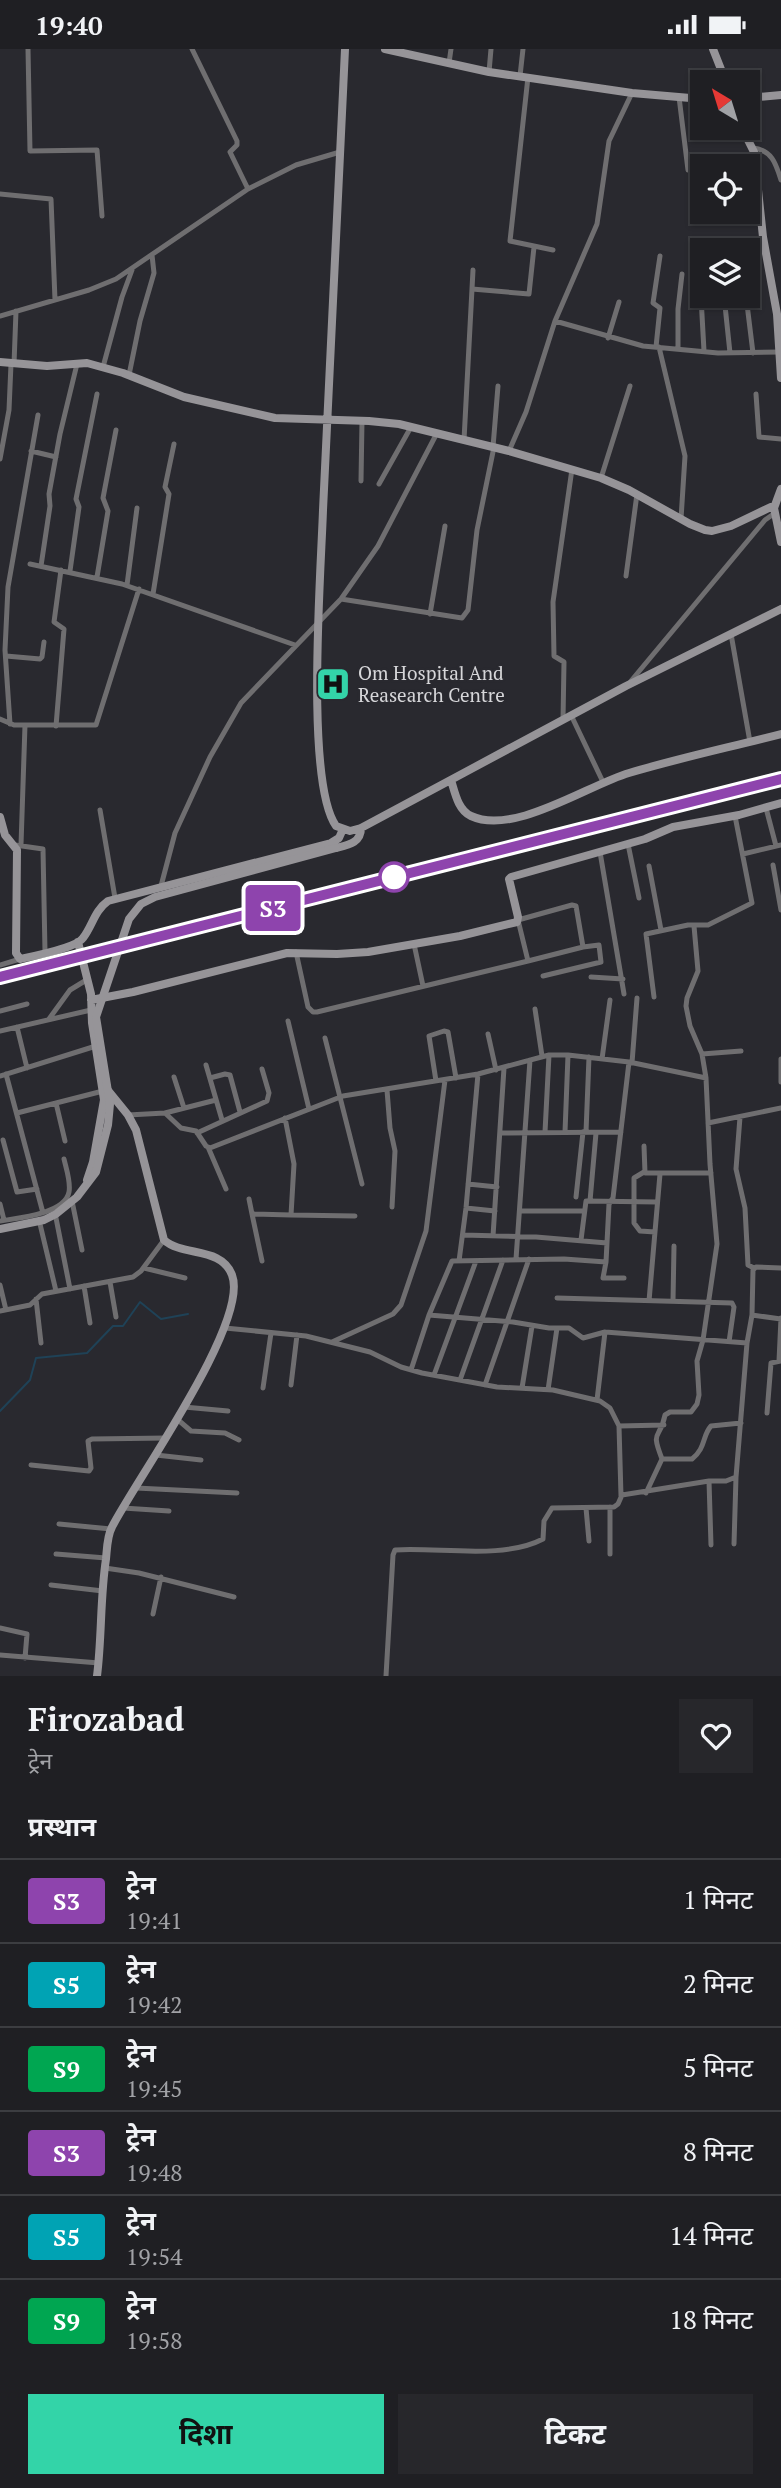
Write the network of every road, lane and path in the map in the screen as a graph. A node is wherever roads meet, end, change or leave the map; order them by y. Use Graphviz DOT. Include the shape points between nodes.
graph roads {
  1 [pos="28,49"];
  2 [pos="192,49"];
  3 [pos="345,49"];
  4 [pos="385,49"];
  5 [pos="451,49"];
  6 [pos="491,49"];
  7 [pos="523,49"];
  8 [pos="713,49"];
  9 [pos="449,63"];
  10 [pos="721,70"];
  11 [pos="489,72"];
  12 [pos="524,77"];
  13 [pos="632,93"];
  14 [pos="781,95"];
  15 [pos="679,97"];
  16 [pos="760,97"];
  17 [pos="690,98"];
  18 [pos="749,140"];
  19 [pos="753,148"];
  20 [pos="340,152"];
  21 [pos="688,170"];
  22 [pos="781,180"];
  23 [pos="248,189"];
  24 [pos="0,194"];
  25 [pos="102,216"];
  26 [pos="534,247"];
  27 [pos="553,250"];
  28 [pos="152,255"];
  29 [pos="660,256"];
  30 [pos="133,269"];
  31 [pos="473,270"];
  32 [pos="682,274"];
  33 [pos="472,289"];
  34 [pos="55,300"];
  35 [pos="619,302"];
  36 [pos="701,308"];
  37 [pos="725,308"];
  38 [pos="747,308"];
  39 [pos="16,311"];
  40 [pos="0,316"];
  41 [pos="555,321"];
  42 [pos="607,338"];
  43 [pos="657,347"];
  44 [pos="678,349"];
  45 [pos="704,352"];
  46 [pos="780,352"];
  47 [pos="730,353"];
  48 [pos="753,353"];
  49 [pos="0,362"];
  50 [pos="77,363"];
  51 [pos="13,364"];
  52 [pos="103,367"];
  53 [pos="129,375"];
  54 [pos="781,378"];
  55 [pos="498,386"];
  56 [pos="630,386"];
  57 [pos="97,394"];
  58 [pos="756,394"];
  59 [pos="38,415"];
  60 [pos="327,420"];
  61 [pos="362,421"];
  62 [pos="411,427"];
  63 [pos="116,431"];
  64 [pos="437,433"];
  65 [pos="781,439"];
  66 [pos="464,440"];
  67 [pos="174,444"];
  68 [pos="494,447"];
  69 [pos="31,451"];
  70 [pos="509,451"];
  71 [pos="56,457"];
  72 [pos="0,459"];
  73 [pos="572,470"];
  74 [pos="601,478"];
  75 [pos="361,481"];
  76 [pos="379,484"];
  77 [pos="781,489"];
  78 [pos="637,494"];
  79 [pos="776,507"];
  80 [pos="137,508"];
  81 [pos="681,519"];
  82 [pos="445,526"];
  83 [pos="781,543"];
  84 [pos="30,564"];
  85 [pos="41,566"];
  86 [pos="61,570"];
  87 [pos="69,572"];
  88 [pos="626,576"];
  89 [pos="97,577"];
  90 [pos="0,586"];
  91 [pos="127,586"];
  92 [pos="8,587"];
  93 [pos="139,589"];
  94 [pos="153,594"];
  95 [pos="341,599"];
  96 [pos="3,608"];
  97 [pos="781,609"];
  98 [pos="430,614"];
  99 [pos="319,621"];
  100 [pos="731,634"];
  101 [pos="44,642"];
  102 [pos="295,645"];
  103 [pos="6,656"];
  104 [pos="626,686"];
  105 [pos="567,717"];
  106 [pos="0,719"];
  107 [pos="10,724"];
  108 [pos="25,726"];
  109 [pos="56,726"];
  110 [pos="781,734"];
  111 [pos="750,742"];
  112 [pos="451,780"];
  113 [pos="603,782"];
  114 [pos="781,803"];
  115 [pos="766,808"];
  116 [pos="100,810"];
  117 [pos="735,816"];
  118 [pos="0,817"];
  119 [pos="361,828"];
  120 [pos="343,829"];
  121 [pos="628,844"];
  122 [pos="18,845"];
  123 [pos="779,845"];
  124 [pos="600,852"];
  125 [pos="743,855"];
  126 [pos="773,865"];
  127 [pos="649,866"];
  128 [pos="161,886"];
  129 [pos="115,898"];
  130 [pos="639,898"];
  131 [pos="781,910"];
  132 [pos="519,920"];
  133 [pos="694,926"];
  134 [pos="661,930"];
  135 [pos="78,942"];
  136 [pos="414,944"];
  137 [pos="583,947"];
  138 [pos="45,952"];
  139 [pos="296,952"];
  140 [pos="20,959"];
  141 [pos="528,961"];
  142 [pos="0,965"];
  143 [pos="543,976"];
  144 [pos="592,977"];
  145 [pos="88,979"];
  146 [pos="623,979"];
  147 [pos="423,986"];
  148 [pos="624,994"];
  149 [pos="654,997"];
  150 [pos="637,998"];
  151 [pos="91,1000"];
  152 [pos="610,1000"];
  153 [pos="27,1004"];
  154 [pos="535,1009"];
  155 [pos="91,1010"];
  156 [pos="0,1011"];
  157 [pos="49,1019"];
  158 [pos="288,1021"];
  159 [pos="17,1027"];
  160 [pos="0,1031"];
  161 [pos="488,1034"];
  162 [pos="325,1038"];
  163 [pos="96,1046"];
  164 [pos="741,1051"];
  165 [pos="702,1054"];
  166 [pos="568,1055"];
  167 [pos="545,1056"];
  168 [pos="589,1057"];
  169 [pos="602,1059"];
  170 [pos="781,1059"];
  171 [pos="530,1060"];
  172 [pos="631,1063"];
  173 [pos="206,1065"];
  174 [pos="27,1068"];
  175 [pos="504,1068"];
  176 [pos="262,1069"];
  177 [pos="496,1070"];
  178 [pos="478,1074"];
  179 [pos="3,1075"];
  180 [pos="174,1077"];
  181 [pos="706,1077"];
  182 [pos="210,1078"];
  183 [pos="456,1078"];
  184 [pos="445,1080"];
  185 [pos="436,1081"];
  186 [pos="781,1082"];
  187 [pos="102,1087"];
  188 [pos="387,1090"];
  189 [pos="340,1097"];
  190 [pos="216,1100"];
  191 [pos="56,1103"];
  192 [pos="184,1108"];
  193 [pos="781,1108"];
  194 [pos="309,1109"];
  195 [pos="240,1112"];
  196 [pos="17,1113"];
  197 [pos="165,1113"];
  198 [pos="128,1115"];
  199 [pos="740,1117"];
  200 [pos="285,1118"];
  201 [pos="222,1120"];
  202 [pos="708,1123"];
  203 [pos="526,1132"];
  204 [pos="544,1132"];
  205 [pos="565,1132"];
  206 [pos="584,1132"];
  207 [pos="621,1132"];
  208 [pos="197,1133"];
  209 [pos="500,1133"];
  210 [pos="596,1133"];
  211 [pos="3,1140"];
  212 [pos="65,1141"];
  213 [pos="644,1146"];
  214 [pos="208,1147"];
  215 [pos="64,1159"];
  216 [pos="644,1172"];
  217 [pos="711,1173"];
  218 [pos="660,1174"];
  219 [pos="362,1184"];
  220 [pos="468,1184"];
  221 [pos="497,1187"];
  222 [pos="37,1189"];
  223 [pos="226,1189"];
  224 [pos="576,1196"];
  225 [pos="249,1199"];
  226 [pos="72,1201"];
  227 [pos="590,1201"];
  228 [pos="657,1202"];
  229 [pos="610,1203"];
  230 [pos="634,1203"];
  231 [pos="0,1204"];
  232 [pos="392,1207"];
  233 [pos="466,1208"];
  234 [pos="521,1210"];
  235 [pos="495,1211"];
  236 [pos="583,1211"];
  237 [pos="43,1213"];
  238 [pos="252,1214"];
  239 [pos="291,1215"];
  240 [pos="355,1216"];
  241 [pos="56,1218"];
  242 [pos="40,1224"];
  243 [pos="1,1226"];
  244 [pos="655,1232"];
  245 [pos="463,1235"];
  246 [pos="494,1236"];
  247 [pos="519,1236"];
  248 [pos="164,1240"];
  249 [pos="581,1240"];
  250 [pos="607,1243"];
  251 [pos="674,1246"];
  252 [pos="82,1250"];
  253 [pos="516,1259"];
  254 [pos="529,1259"];
  255 [pos="503,1260"];
  256 [pos="262,1261"];
  257 [pos="458,1261"];
  258 [pos="476,1261"];
  259 [pos="606,1262"];
  260 [pos="144,1268"];
  261 [pos="754,1268"];
  262 [pos="781,1268"];
  263 [pos="185,1278"];
  264 [pos="624,1278"];
  265 [pos="110,1282"];
  266 [pos="84,1286"];
  267 [pos="0,1288"];
  268 [pos="70,1289"];
  269 [pos="56,1291"];
  270 [pos="557,1298"];
  271 [pos="36,1299"];
  272 [pos="649,1301"];
  273 [pos="673,1301"];
  274 [pos="709,1302"];
  275 [pos="3,1311"];
  276 [pos="429,1315"];
  277 [pos="752,1315"];
  278 [pos="116,1317"];
  279 [pos="455,1318"];
  280 [pos="781,1318"];
  281 [pos="481,1320"];
  282 [pos="508,1322"];
  283 [pos="90,1323"];
  284 [pos="532,1326"];
  285 [pos="225,1328"];
  286 [pos="557,1328"];
  287 [pos="605,1332"];
  288 [pos="271,1333"];
  289 [pos="297,1335"];
  290 [pos="703,1340"];
  291 [pos="332,1342"];
  292 [pos="729,1342"];
  293 [pos="41,1343"];
  294 [pos="747,1343"];
  295 [pos="780,1361"];
  296 [pos="411,1370"];
  297 [pos="434,1375"];
  298 [pos="460,1380"];
  299 [pos="291,1385"];
  300 [pos="485,1385"];
  301 [pos="263,1388"];
  302 [pos="522,1388"];
  303 [pos="548,1390"];
  304 [pos="597,1400"];
  305 [pos="184,1407"];
  306 [pos="228,1411"];
  307 [pos="767,1413"];
  308 [pos="177,1419"];
  309 [pos="741,1423"];
  310 [pos="664,1425"];
  311 [pos="619,1426"];
  312 [pos="166,1438"];
  313 [pos="239,1440"];
  314 [pos="156,1455"];
  315 [pos="662,1459"];
  316 [pos="201,1460"];
  317 [pos="31,1465"];
  318 [pos="736,1477"];
  319 [pos="709,1481"];
  320 [pos="136,1488"];
  321 [pos="237,1493"];
  322 [pos="646,1493"];
  323 [pos="621,1496"];
  324 [pos="610,1507"];
  325 [pos="586,1508"];
  326 [pos="123,1509"];
  327 [pos="169,1511"];
  328 [pos="59,1524"];
  329 [pos="111,1528"];
  330 [pos="589,1541"];
  331 [pos="712,1545"];
  332 [pos="734,1545"];
  333 [pos="56,1554"];
  334 [pos="610,1554"];
  335 [pos="106,1558"];
  336 [pos="105,1568"];
  337 [pos="160,1577"];
  338 [pos="51,1585"];
  339 [pos="103,1591"];
  340 [pos="234,1597"];
  341 [pos="153,1614"];
  342 [pos="0,1627"];
  343 [pos="0,1655"];
  344 [pos="25,1658"];
  345 [pos="99,1663"];
  346 [pos="97,1676"];
  347 [pos="386,1676"];
  1 -- 25 [label="street" via="30,151 97,150"];
  2 -- 23 [label="street" via="237,141 230,152"];
  3 -- 20 [label="street"];
  4 -- 9 [label="street"];
  5 -- 9 [label="street"];
  6 -- 11 [label="street"];
  7 -- 12 [label="street"];
  8 -- 10 [label="street"];
  9 -- 11 [label="street"];
  11 -- 12 [label="street"];
  12 -- 13 [label="street"];
  12 -- 26 [label="street" via="510,241"];
  13 -- 15 [label="street"];
  13 -- 41 [label="street" via="611,134 597,224"];
  14 -- 16 [label="street"];
  15 -- 17 [label="street"];
  15 -- 21 [label="street"];
  18 -- 19 [label="street"];
  19 -- 22 [label="street" via="771,156"];
  19 -- 46 [label="street"];
  20 -- 23 [label="street" via="296,165"];
  20 -- 60 [label="street"];
  23 -- 28 [label="street"];
  24 -- 34 [label="street" via="51,199"];
  26 -- 27 [label="street"];
  26 -- 33 [label="street" via="529,294"];
  28 -- 30 [label="street"];
  28 -- 53 [label="street" via="154,273"];
  29 -- 43 [label="street" via="653,303 660,308"];
  30 -- 34 [label="street"];
  30 -- 52 [label="street"];
  31 -- 33 [label="street"];
  32 -- 44 [label="street"];
  33 -- 66 [label="street"];
  34 -- 39 [label="street"];
  35 -- 42 [label="street"];
  36 -- 45 [label="street"];
  37 -- 47 [label="street"];
  38 -- 48 [label="street"];
  39 -- 40 [label="street"];
  39 -- 51 [label="street"];
  41 -- 42 [label="street"];
  41 -- 70 [label="street"];
  42 -- 43 [label="street"];
  43 -- 44 [label="street"];
  43 -- 81 [label="street" via="685,456"];
  44 -- 45 [label="street"];
  45 -- 47 [label="street"];
  46 -- 48 [label="street"];
  46 -- 54 [label="street"];
  47 -- 48 [label="street"];
  49 -- 51 [label="street"];
  50 -- 51 [label="street"];
  50 -- 52 [label="street"];
  50 -- 71 [label="street"];
  51 -- 72 [label="street"];
  52 -- 53 [label="street"];
  53 -- 60 [label="street" via="184,397 249,413"];
  55 -- 68 [label="street"];
  56 -- 74 [label="street"];
  57 -- 87 [label="street" via="76,496 79,507"];
  58 -- 65 [label="street" via="759,437"];
  59 -- 69 [label="street"];
  60 -- 61 [label="street"];
  60 -- 99 [label="street"];
  61 -- 62 [label="street"];
  61 -- 75 [label="street"];
  62 -- 64 [label="street"];
  62 -- 76 [label="street"];
  63 -- 89 [label="street" via="103,498 108,511"];
  64 -- 66 [label="street"];
  64 -- 95 [label="street" via="379,546"];
  66 -- 68 [label="street"];
  67 -- 94 [label="street"];
  68 -- 70 [label="street"];
  68 -- 98 [label="street" via="477,530 468,610 460,619"];
  69 -- 71 [label="street"];
  69 -- 92 [label="street"];
  70 -- 73 [label="street"];
  71 -- 85 [label="street"];
  73 -- 74 [label="street"];
  73 -- 105 [label="street" via="553,607 554,656 564,662"];
  74 -- 78 [label="street"];
  77 -- 79 [label="street"];
  78 -- 81 [label="street"];
  78 -- 88 [label="street"];
  79 -- 81 [label="street" via="712,531"];
  79 -- 83 [label="street"];
  79 -- 104 [label="street"];
  80 -- 91 [label="street"];
  82 -- 98 [label="street"];
  84 -- 85 [label="street"];
  85 -- 86 [label="street"];
  86 -- 87 [label="street"];
  86 -- 109 [label="street" via="54,622 64,629"];
  87 -- 89 [label="street"];
  89 -- 91 [label="street"];
  90 -- 92 [label="street"];
  91 -- 93 [label="street"];
  92 -- 96 [label="street"];
  93 -- 94 [label="street"];
  93 -- 109 [label="street" via="98,723 92,727"];
  94 -- 102 [label="street"];
  95 -- 98 [label="street"];
  95 -- 99 [label="street"];
  96 -- 103 [label="street"];
  97 -- 100 [label="street"];
  99 -- 102 [label="street"];
  99 -- 120 [label="street" via="322,776 331,819"];
  100 -- 104 [label="street"];
  100 -- 111 [label="street"];
  101 -- 103 [label="street" via="40,659"];
  102 -- 128 [label="street" via="248,694 217,744 175,833"];
  103 -- 107 [label="street"];
  104 -- 105 [label="street"];
  105 -- 112 [label="street"];
  105 -- 113 [label="street"];
  106 -- 107 [label="street"];
  107 -- 108 [label="street"];
  108 -- 109 [label="street"];
  108 -- 122 [label="street"];
  110 -- 111 [label="street"];
  111 -- 113 [label="street"];
  112 -- 113 [label="street" via="463,810 492,820 548,809"];
  112 -- 119 [label="street"];
  114 -- 115 [label="street"];
  115 -- 117 [label="street"];
  115 -- 123 [label="street"];
  116 -- 129 [label="street"];
  117 -- 121 [label="street" via="673,827"];
  117 -- 125 [label="street"];
  118 -- 122 [label="street" via="5,835"];
  119 -- 120 [label="street"];
  119 -- 243 [label="street, bridge" via="357,840 336,848 155,897 136,909 96,1017 110,1104 96,1172 78,1197 56,1214"];
  120 -- 128 [label="street" via="331,843"];
  121 -- 124 [label="street"];
  121 -- 130 [label="street"];
  122 -- 138 [label="street" via="43,849"];
  122 -- 140 [label="street" via="16,953"];
  123 -- 125 [label="street"];
  124 -- 132 [label="street" via="510,878"];
  124 -- 146 [label="street"];
  125 -- 133 [label="street" via="752,903 715,923"];
  126 -- 131 [label="street"];
  127 -- 134 [label="street"];
  128 -- 129 [label="street"];
  129 -- 135 [label="street" via="97,910"];
  132 -- 136 [label="street"];
  132 -- 137 [label="street" via="574,905"];
  132 -- 141 [label="street"];
  133 -- 134 [label="street"];
  133 -- 165 [label="street" via="698,971 686,1002"];
  134 -- 149 [label="street" via="645,935"];
  135 -- 138 [label="street"];
  135 -- 145 [label="street"];
  136 -- 139 [label="street" via="351,954"];
  136 -- 147 [label="street"];
  137 -- 141 [label="street"];
  137 -- 143 [label="street" via="599,945 601,962"];
  138 -- 140 [label="street"];
  139 -- 147 [label="street" via="313,1012"];
  139 -- 151 [label="street"];
  140 -- 142 [label="street"];
  141 -- 147 [label="street"];
  144 -- 146 [label="street"];
  145 -- 151 [label="street"];
  145 -- 157 [label="street" via="70,990"];
  146 -- 148 [label="street"];
  150 -- 172 [label="street"];
  151 -- 155 [label="street"];
  152 -- 169 [label="street"];
  153 -- 156 [label="street"];
  154 -- 167 [label="street"];
  155 -- 157 [label="street"];
  155 -- 163 [label="street"];
  157 -- 159 [label="street"];
  158 -- 194 [label="street"];
  159 -- 160 [label="street"];
  159 -- 174 [label="street"];
  161 -- 177 [label="street"];
  162 -- 189 [label="street"];
  163 -- 174 [label="street"];
  163 -- 187 [label="street"];
  164 -- 165 [label="street"];
  165 -- 181 [label="street"];
  166 -- 167 [label="street"];
  166 -- 168 [label="street"];
  166 -- 205 [label="street"];
  167 -- 171 [label="street"];
  167 -- 204 [label="street"];
  168 -- 169 [label="street"];
  168 -- 206 [label="street"];
  169 -- 172 [label="street"];
  170 -- 186 [label="street"];
  171 -- 175 [label="street"];
  171 -- 203 [label="street"];
  172 -- 181 [label="street"];
  172 -- 207 [label="street"];
  173 -- 182 [label="street"];
  174 -- 179 [label="street"];
  175 -- 177 [label="street"];
  175 -- 209 [label="street"];
  176 -- 195 [label="street" via="269,1099"];
  177 -- 178 [label="street"];
  178 -- 183 [label="street"];
  178 -- 220 [label="street"];
  179 -- 196 [label="street"];
  180 -- 192 [label="street"];
  181 -- 202 [label="street"];
  182 -- 190 [label="street"];
  182 -- 195 [label="street" via="230,1075"];
  183 -- 184 [label="street"];
  183 -- 185 [label="street" via="448,1032 444,1031 429,1036"];
  184 -- 185 [label="street"];
  184 -- 291 [label="street" via="426,1231 401,1305 394,1314"];
  185 -- 188 [label="street"];
  187 -- 191 [label="street"];
  187 -- 198 [label="street"];
  187 -- 226 [label="street" via="103,1110 92,1171"];
  188 -- 189 [label="street"];
  188 -- 232 [label="street" via="395,1151"];
  189 -- 194 [label="street"];
  189 -- 219 [label="street"];
  190 -- 192 [label="street"];
  190 -- 201 [label="street"];
  191 -- 196 [label="street"];
  191 -- 212 [label="street"];
  192 -- 197 [label="street"];
  193 -- 199 [label="street"];
  194 -- 200 [label="street"];
  195 -- 201 [label="street"];
  196 -- 222 [label="street"];
  197 -- 198 [label="street"];
  197 -- 208 [label="street" via="181,1128"];
  198 -- 248 [label="street" via="138,1136"];
  199 -- 202 [label="street"];
  199 -- 261 [label="street" via="736,1172 743,1198 748,1265"];
  200 -- 214 [label="street"];
  200 -- 239 [label="street" via="294,1164"];
  201 -- 208 [label="street"];
  202 -- 217 [label="street"];
  203 -- 204 [label="street"];
  203 -- 209 [label="street"];
  203 -- 234 [label="street"];
  204 -- 205 [label="street"];
  205 -- 206 [label="street"];
  206 -- 210 [label="street"];
  206 -- 224 [label="street"];
  207 -- 210 [label="street"];
  207 -- 229 [label="street"];
  208 -- 214 [label="street"];
  209 -- 221 [label="street"];
  210 -- 227 [label="street"];
  211 -- 222 [label="street" via="17,1192"];
  213 -- 216 [label="street"];
  214 -- 223 [label="street"];
  215 -- 237 [label="street" via="69,1194"];
  216 -- 218 [label="street"];
  216 -- 230 [label="street" via="635,1177"];
  217 -- 218 [label="street"];
  217 -- 274 [label="street" via="717,1244"];
  218 -- 228 [label="street"];
  220 -- 221 [label="street"];
  220 -- 233 [label="street"];
  221 -- 235 [label="street"];
  222 -- 237 [label="street"];
  225 -- 238 [label="street"];
  226 -- 241 [label="street"];
  226 -- 252 [label="street"];
  227 -- 229 [label="street"];
  227 -- 236 [label="street" via="584,1203"];
  228 -- 230 [label="street"];
  228 -- 244 [label="street"];
  229 -- 230 [label="street"];
  229 -- 250 [label="street"];
  230 -- 244 [label="street" via="636,1227"];
  231 -- 243 [label="street"];
  233 -- 235 [label="street"];
  233 -- 245 [label="street"];
  234 -- 236 [label="street"];
  234 -- 247 [label="street"];
  235 -- 246 [label="street"];
  236 -- 249 [label="street"];
  237 -- 243 [label="street"];
  238 -- 239 [label="street"];
  238 -- 256 [label="street"];
  239 -- 240 [label="street"];
  241 -- 242 [label="street"];
  241 -- 268 [label="street"];
  242 -- 243 [label="street"];
  242 -- 269 [label="street"];
  244 -- 272 [label="street"];
  245 -- 246 [label="street"];
  245 -- 257 [label="street"];
  246 -- 247 [label="street"];
  247 -- 249 [label="street"];
  247 -- 253 [label="street"];
  248 -- 260 [label="street"];
  248 -- 285 [label="street" via="210,1255 230,1271 234,1284"];
  249 -- 250 [label="street"];
  250 -- 259 [label="street"];
  251 -- 273 [label="street"];
  253 -- 254 [label="street"];
  253 -- 255 [label="street"];
  254 -- 259 [label="street"];
  254 -- 282 [label="street"];
  255 -- 258 [label="street"];
  255 -- 281 [label="street"];
  257 -- 258 [label="street"];
  257 -- 276 [label="street" via="450,1264"];
  258 -- 279 [label="street"];
  259 -- 264 [label="street" via="603,1277"];
  260 -- 263 [label="street"];
  260 -- 265 [label="street" via="134,1277"];
  261 -- 262 [label="street"];
  261 -- 277 [label="street"];
  265 -- 266 [label="street"];
  265 -- 278 [label="street"];
  266 -- 268 [label="street"];
  266 -- 283 [label="street"];
  267 -- 275 [label="street"];
  268 -- 269 [label="street"];
  269 -- 271 [label="street"];
  270 -- 272 [label="street"];
  271 -- 275 [label="street" via="27,1306"];
  271 -- 293 [label="street"];
  272 -- 273 [label="street"];
  273 -- 274 [label="street"];
  274 -- 290 [label="street"];
  274 -- 292 [label="street" via="734,1305"];
  276 -- 279 [label="street"];
  276 -- 296 [label="street"];
  277 -- 280 [label="street"];
  277 -- 294 [label="street"];
  279 -- 281 [label="street"];
  279 -- 297 [label="street"];
  280 -- 295 [label="street"];
  281 -- 282 [label="street"];
  281 -- 298 [label="street"];
  282 -- 284 [label="street"];
  282 -- 300 [label="street"];
  284 -- 286 [label="street"];
  284 -- 302 [label="street"];
  285 -- 288 [label="street"];
  285 -- 305 [label="street"];
  286 -- 287 [label="street" via="572,1329 583,1338"];
  286 -- 303 [label="street"];
  287 -- 290 [label="street"];
  287 -- 304 [label="street"];
  288 -- 289 [label="street"];
  288 -- 301 [label="street"];
  289 -- 291 [label="street"];
  289 -- 299 [label="street"];
  290 -- 292 [label="street"];
  290 -- 310 [label="street" via="696,1361 697,1404 689,1413 667,1413"];
  291 -- 296 [label="street" via="381,1355"];
  292 -- 294 [label="street"];
  294 -- 309 [label="street"];
  295 -- 307 [label="street" via="771,1363"];
  296 -- 297 [label="street"];
  297 -- 298 [label="street"];
  298 -- 300 [label="street"];
  300 -- 302 [label="street"];
  302 -- 303 [label="street"];
  303 -- 304 [label="street"];
  304 -- 311 [label="street" via="610,1408"];
  305 -- 306 [label="street"];
  305 -- 308 [label="street"];
  308 -- 312 [label="street"];
  308 -- 313 [label="street" via="191,1431 225,1433"];
  309 -- 315 [label="street" via="711,1426 692,1459"];
  309 -- 318 [label="street"];
  310 -- 311 [label="street"];
  310 -- 315 [label="street" via="655,1441"];
  311 -- 323 [label="street"];
  312 -- 314 [label="street"];
  312 -- 317 [label="street" via="92,1439 88,1441 89,1471"];
  314 -- 316 [label="street"];
  314 -- 320 [label="street"];
  315 -- 322 [label="street"];
  318 -- 319 [label="street"];
  318 -- 332 [label="street"];
  319 -- 322 [label="street"];
  319 -- 331 [label="street"];
  320 -- 321 [label="street"];
  320 -- 326 [label="street"];
  322 -- 323 [label="street"];
  323 -- 324 [label="street" via="618,1504"];
  324 -- 325 [label="street"];
  324 -- 334 [label="street"];
  325 -- 330 [label="street"];
  325 -- 347 [label="street" via="552,1508 544,1521 542,1539 514,1548 395,1550"];
  326 -- 327 [label="street"];
  326 -- 329 [label="street"];
  328 -- 329 [label="street"];
  329 -- 335 [label="street"];
  333 -- 335 [label="street"];
  335 -- 336 [label="street"];
  336 -- 337 [label="street"];
  336 -- 339 [label="street"];
  337 -- 340 [label="street"];
  337 -- 341 [label="street"];
  338 -- 339 [label="street"];
  339 -- 345 [label="street"];
  342 -- 344 [label="street" via="27,1634"];
  343 -- 344 [label="street"];
  344 -- 345 [label="street"];
  345 -- 346 [label="street"];
}
